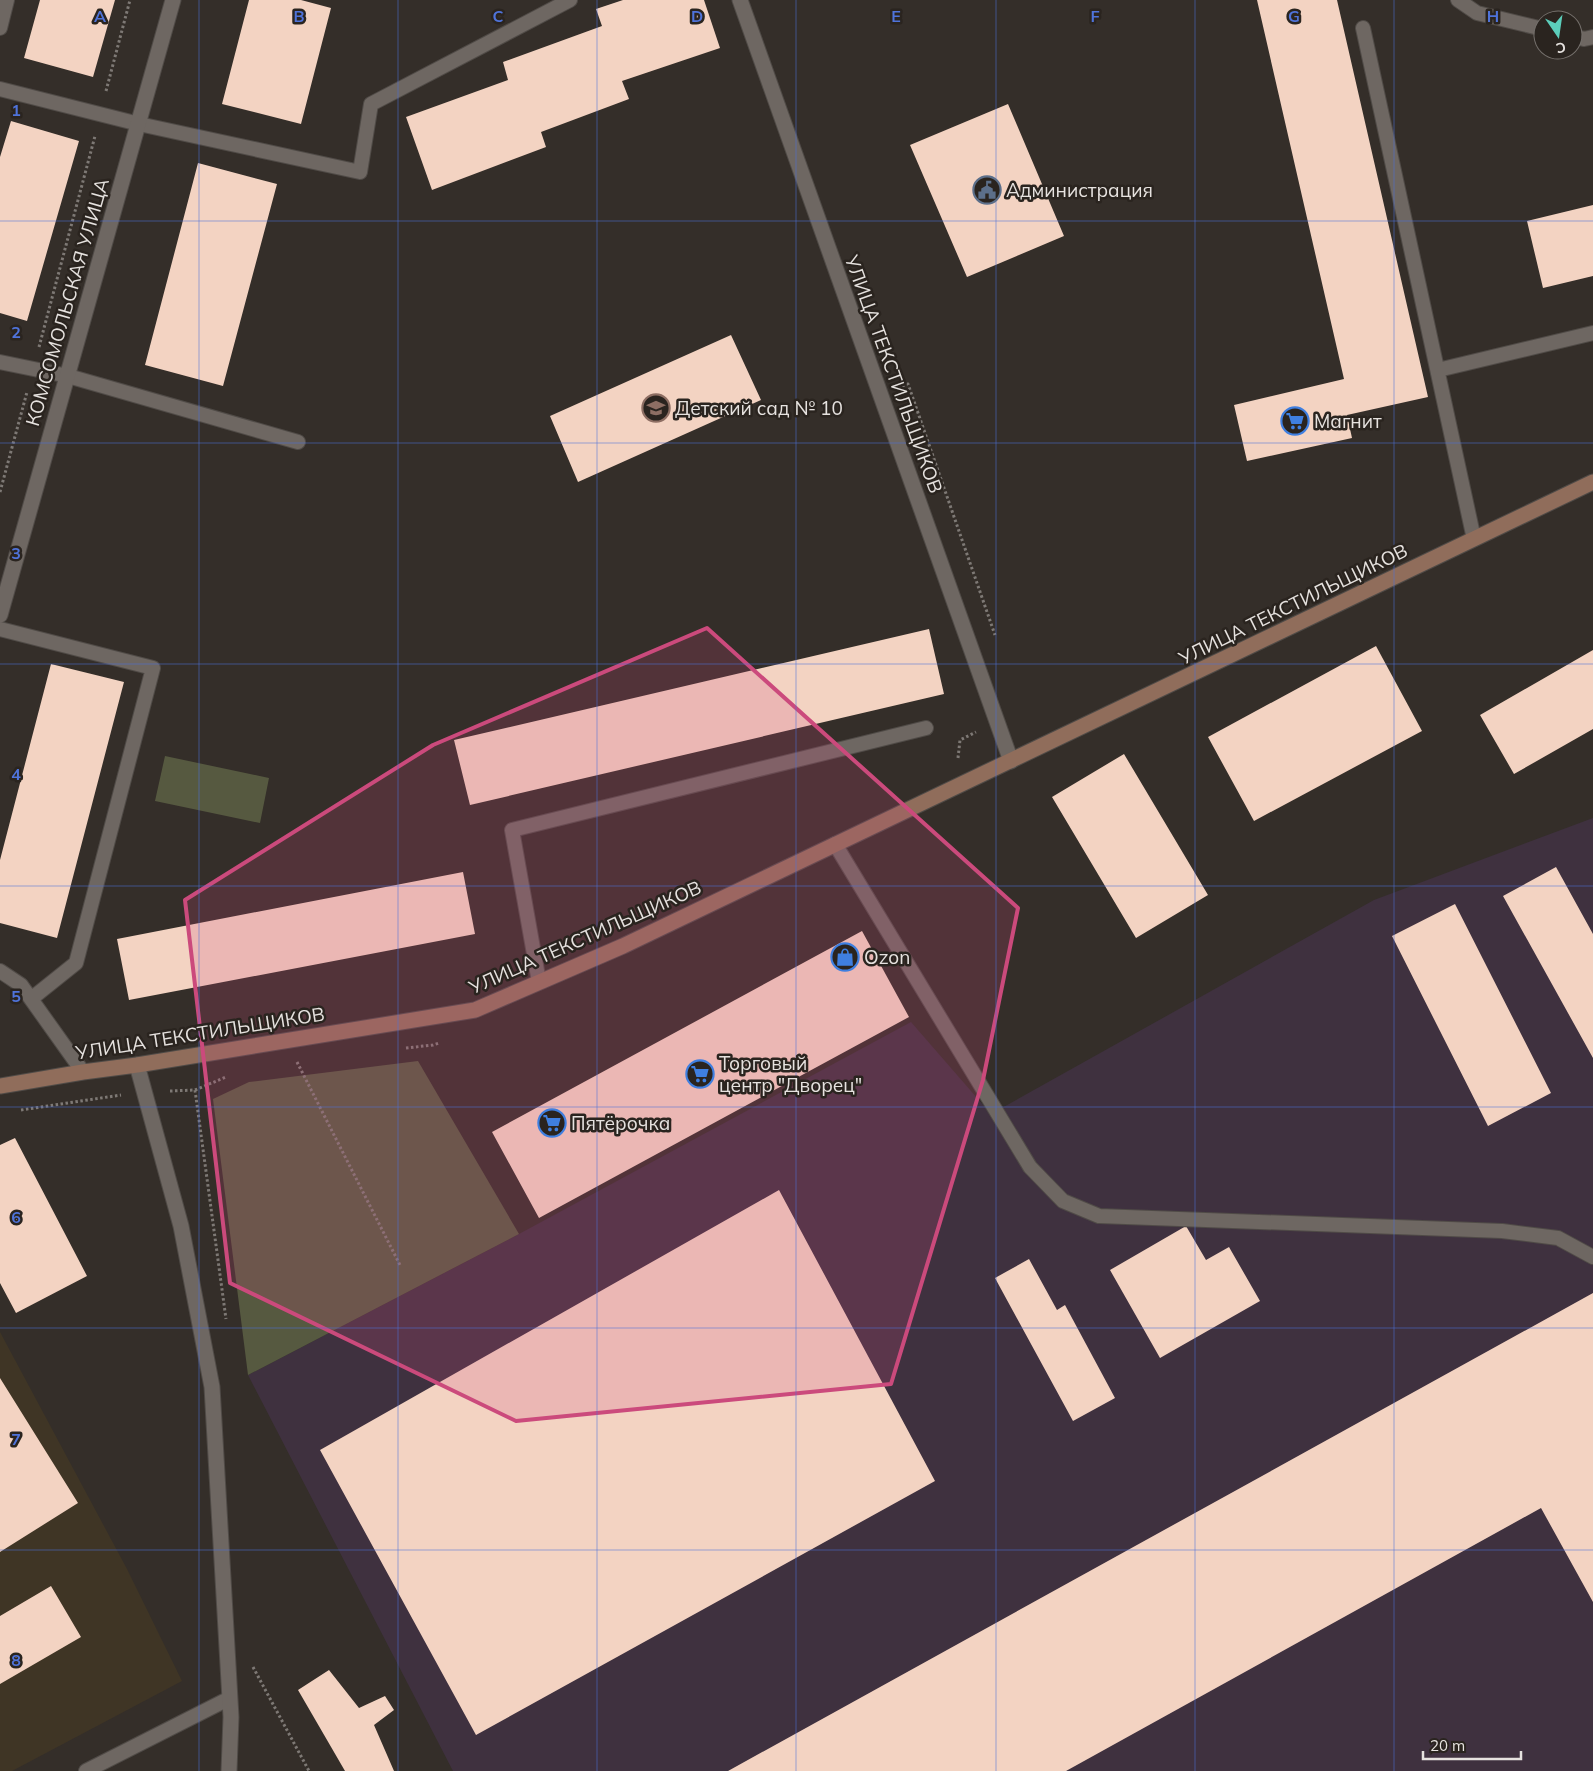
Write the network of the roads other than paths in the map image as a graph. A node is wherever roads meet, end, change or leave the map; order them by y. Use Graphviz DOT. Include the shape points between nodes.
graph roads {
  1 [pos="7,0"];
  2 [pos="173,0"];
  3 [pos="570,0"];
  4 [pos="740,0"];
  5 [pos="1458,0"];
  6 [pos="1533,27"];
  7 [pos="0,28"];
  8 [pos="1363,28"];
  9 [pos="0,89"];
  10 [pos="138,124"];
  11 [pos="1593,333"];
  12 [pos="0,362"];
  13 [pos="1438,370"];
  14 [pos="68,376"];
  15 [pos="298,442"];
  16 [pos="1593,482"];
  17 [pos="1474,539"];
  18 [pos="0,615"];
  19 [pos="0,629"];
  20 [pos="926,728"];
  21 [pos="1011,761"];
  22 [pos="835,844"];
  23 [pos="0,971"];
  24 [pos="540,982"];
  25 [pos="31,999"];
  26 [pos="137,1065"];
  27 [pos="83,1072"];
  28 [pos="0,1086"];
  29 [pos="1593,1257"];
  30 [pos="230,1698"];
  31 [pos="86,1771"];
  32 [pos="229,1771"];
  1 -- 7 [label="lane"];
  2 -- 10 [label="street, КОМСОМОЛЬСКАЯ УЛИЦА"];
  3 -- 10 [label="lane" via="371,104 360,172"];
  4 -- 21 [label="street, УЛИЦА ТЕКСТИЛЬЩИКОВ"];
  5 -- 6 [label="lane" via="1477,13"];
  8 -- 13 [label="lane"];
  9 -- 10 [label="lane"];
  10 -- 14 [label="street, КОМСОМОЛЬСКАЯ УЛИЦА"];
  11 -- 13 [label="lane"];
  12 -- 14 [label="lane"];
  13 -- 17 [label="lane"];
  14 -- 15 [label="lane"];
  14 -- 18 [label="street, КОМСОМОЛЬСКАЯ УЛИЦА"];
  16 -- 17 [label="street, УЛИЦА ТЕКСТИЛЬЩИКОВ"];
  17 -- 21 [label="street, УЛИЦА ТЕКСТИЛЬЩИКОВ"];
  19 -- 25 [label="lane" via="153,668 76,963"];
  20 -- 24 [label="lane" via="512,830"];
  21 -- 22 [label="street, УЛИЦА ТЕКСТИЛЬЩИКОВ"];
  22 -- 24 [label="street, УЛИЦА ТЕКСТИЛЬЩИКОВ" via="623,946"];
  22 -- 29 [label="lane" via="1030,1167 1063,1201 1099,1216 1502,1231 1558,1238"];
  23 -- 25 [label="lane" via="21,985"];
  24 -- 26 [label="street, УЛИЦА ТЕКСТИЛЬЩИКОВ" via="475,1010"];
  25 -- 27 [label="lane"];
  26 -- 27 [label="street, УЛИЦА ТЕКСТИЛЬЩИКОВ"];
  26 -- 30 [label="street" via="181,1226 212,1387"];
  27 -- 28 [label="street, УЛИЦА ТЕКСТИЛЬЩИКОВ"];
  30 -- 31 [label="lane"];
  30 -- 32 [label="street"];
}
